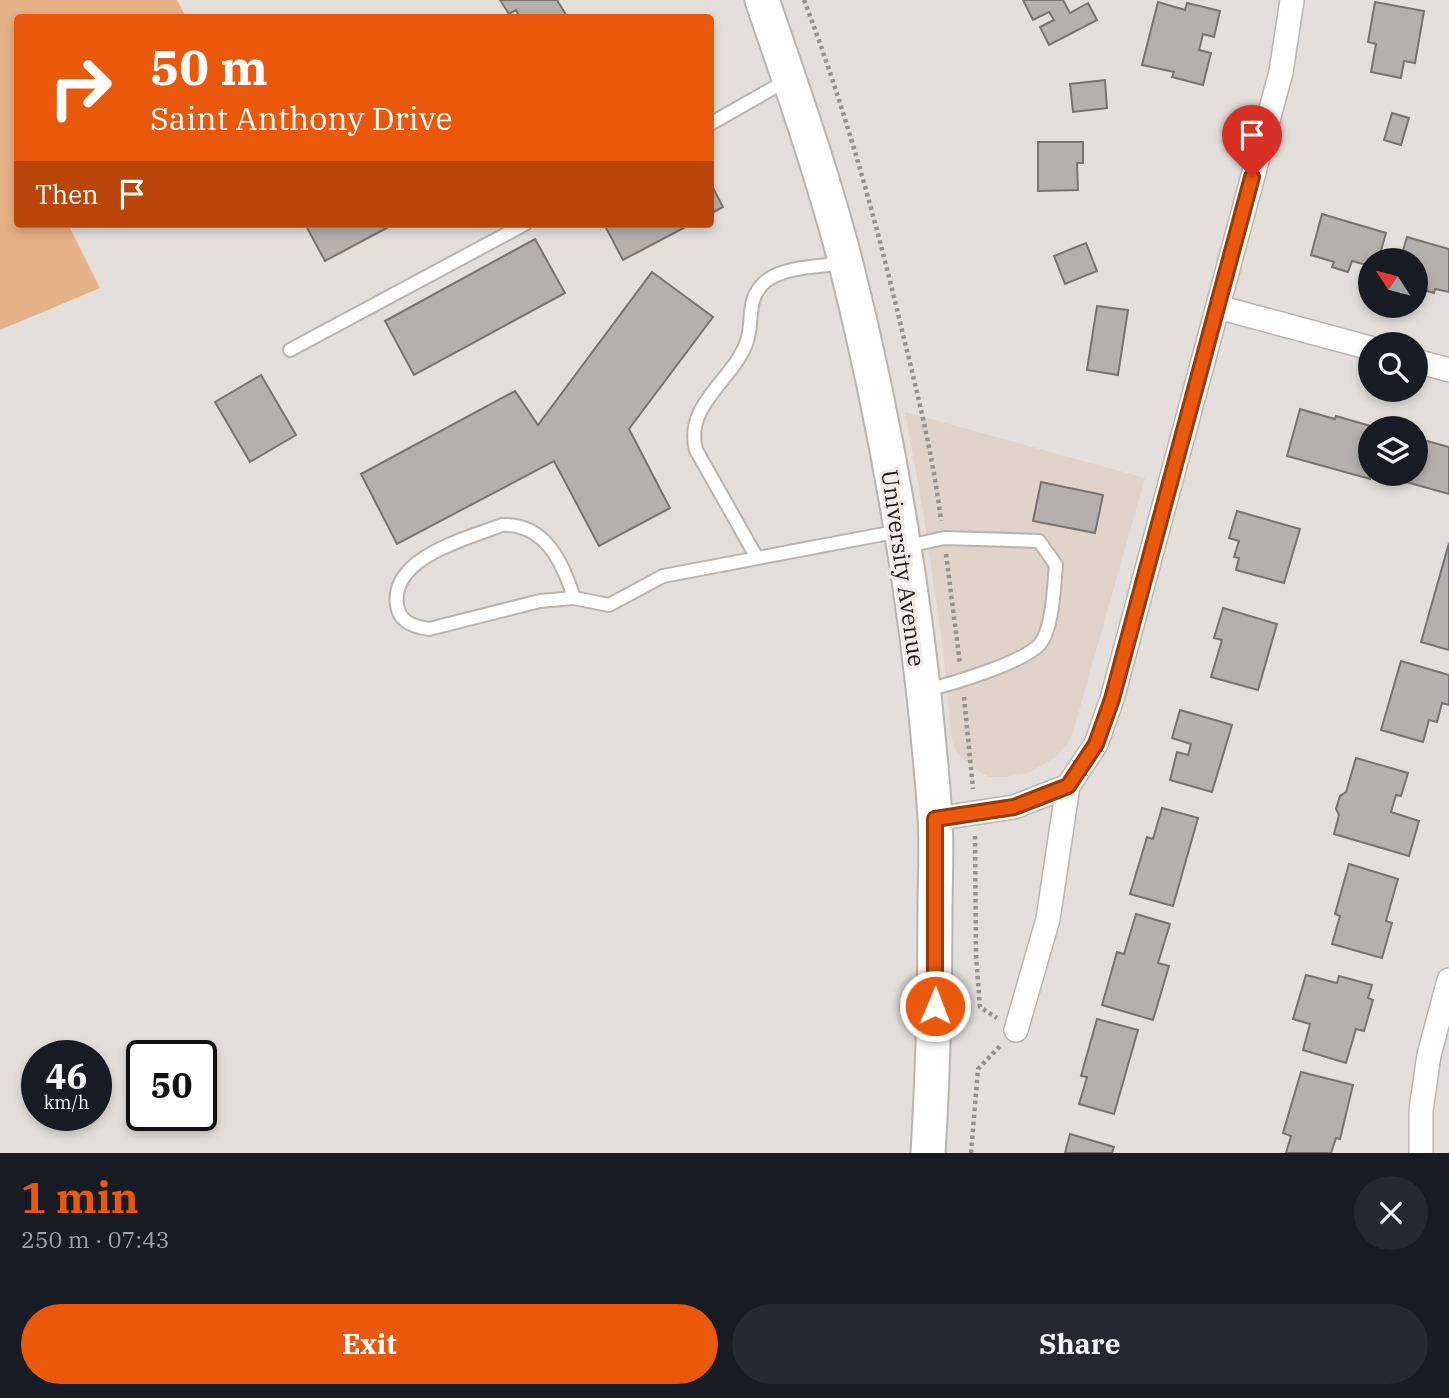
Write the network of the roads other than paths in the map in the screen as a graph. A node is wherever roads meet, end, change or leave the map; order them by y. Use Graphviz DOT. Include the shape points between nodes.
graph roads {
  1 [pos="762,0"];
  2 [pos="1292,0"];
  3 [pos="789,79"];
  4 [pos="714,122"];
  5 [pos="518,228"];
  6 [pos="845,263"];
  7 [pos="1218,307"];
  8 [pos="1358,345"];
  9 [pos="290,350"];
  10 [pos="1428,364"];
  11 [pos="1449,370"];
  12 [pos="902,539"];
  13 [pos="757,558"];
  14 [pos="574,598"];
  15 [pos="922,691"];
  16 [pos="1068,786"];
  17 [pos="935,819"];
  18 [pos="1449,980"];
  19 [pos="1016,1030"];
  20 [pos="928,1153"];
  21 [pos="1421,1153"];
  1 -- 3 [label="main road, University Avenue"];
  2 -- 7 [label="street" via="1280,72"];
  3 -- 4 [label="lane"];
  3 -- 6 [label="main road, University Avenue"];
  5 -- 9 [label="lane"];
  6 -- 12 [label="main road, University Avenue" via="878,404"];
  6 -- 13 [label="lane" via="779,273 758,290 751,305 747,341 694,425 696,450"];
  7 -- 8 [label="street"];
  7 -- 16 [label="street" via="1112,699 1096,744"];
  10 -- 11 [label="street"];
  12 -- 13 [label="lane"];
  12 -- 15 [label="main road, University Avenue"];
  12 -- 15 [label="lane" via="1039,541 1056,565 1049,621 1040,643 962,681"];
  13 -- 14 [label="lane" via="663,576 608,605"];
  14 -- 14 [label="lane" via="540,601 429,629 404,620 397,608 397,595 413,565 437,551 513,524 551,547"];
  15 -- 17 [label="main road, University Avenue"];
  16 -- 17 [label="street" via="1014,807"];
  16 -- 19 [label="street" via="1048,919"];
  17 -- 20 [label="main road, University Avenue"];
  18 -- 21 [label="street" via="1429,1055"];
}
